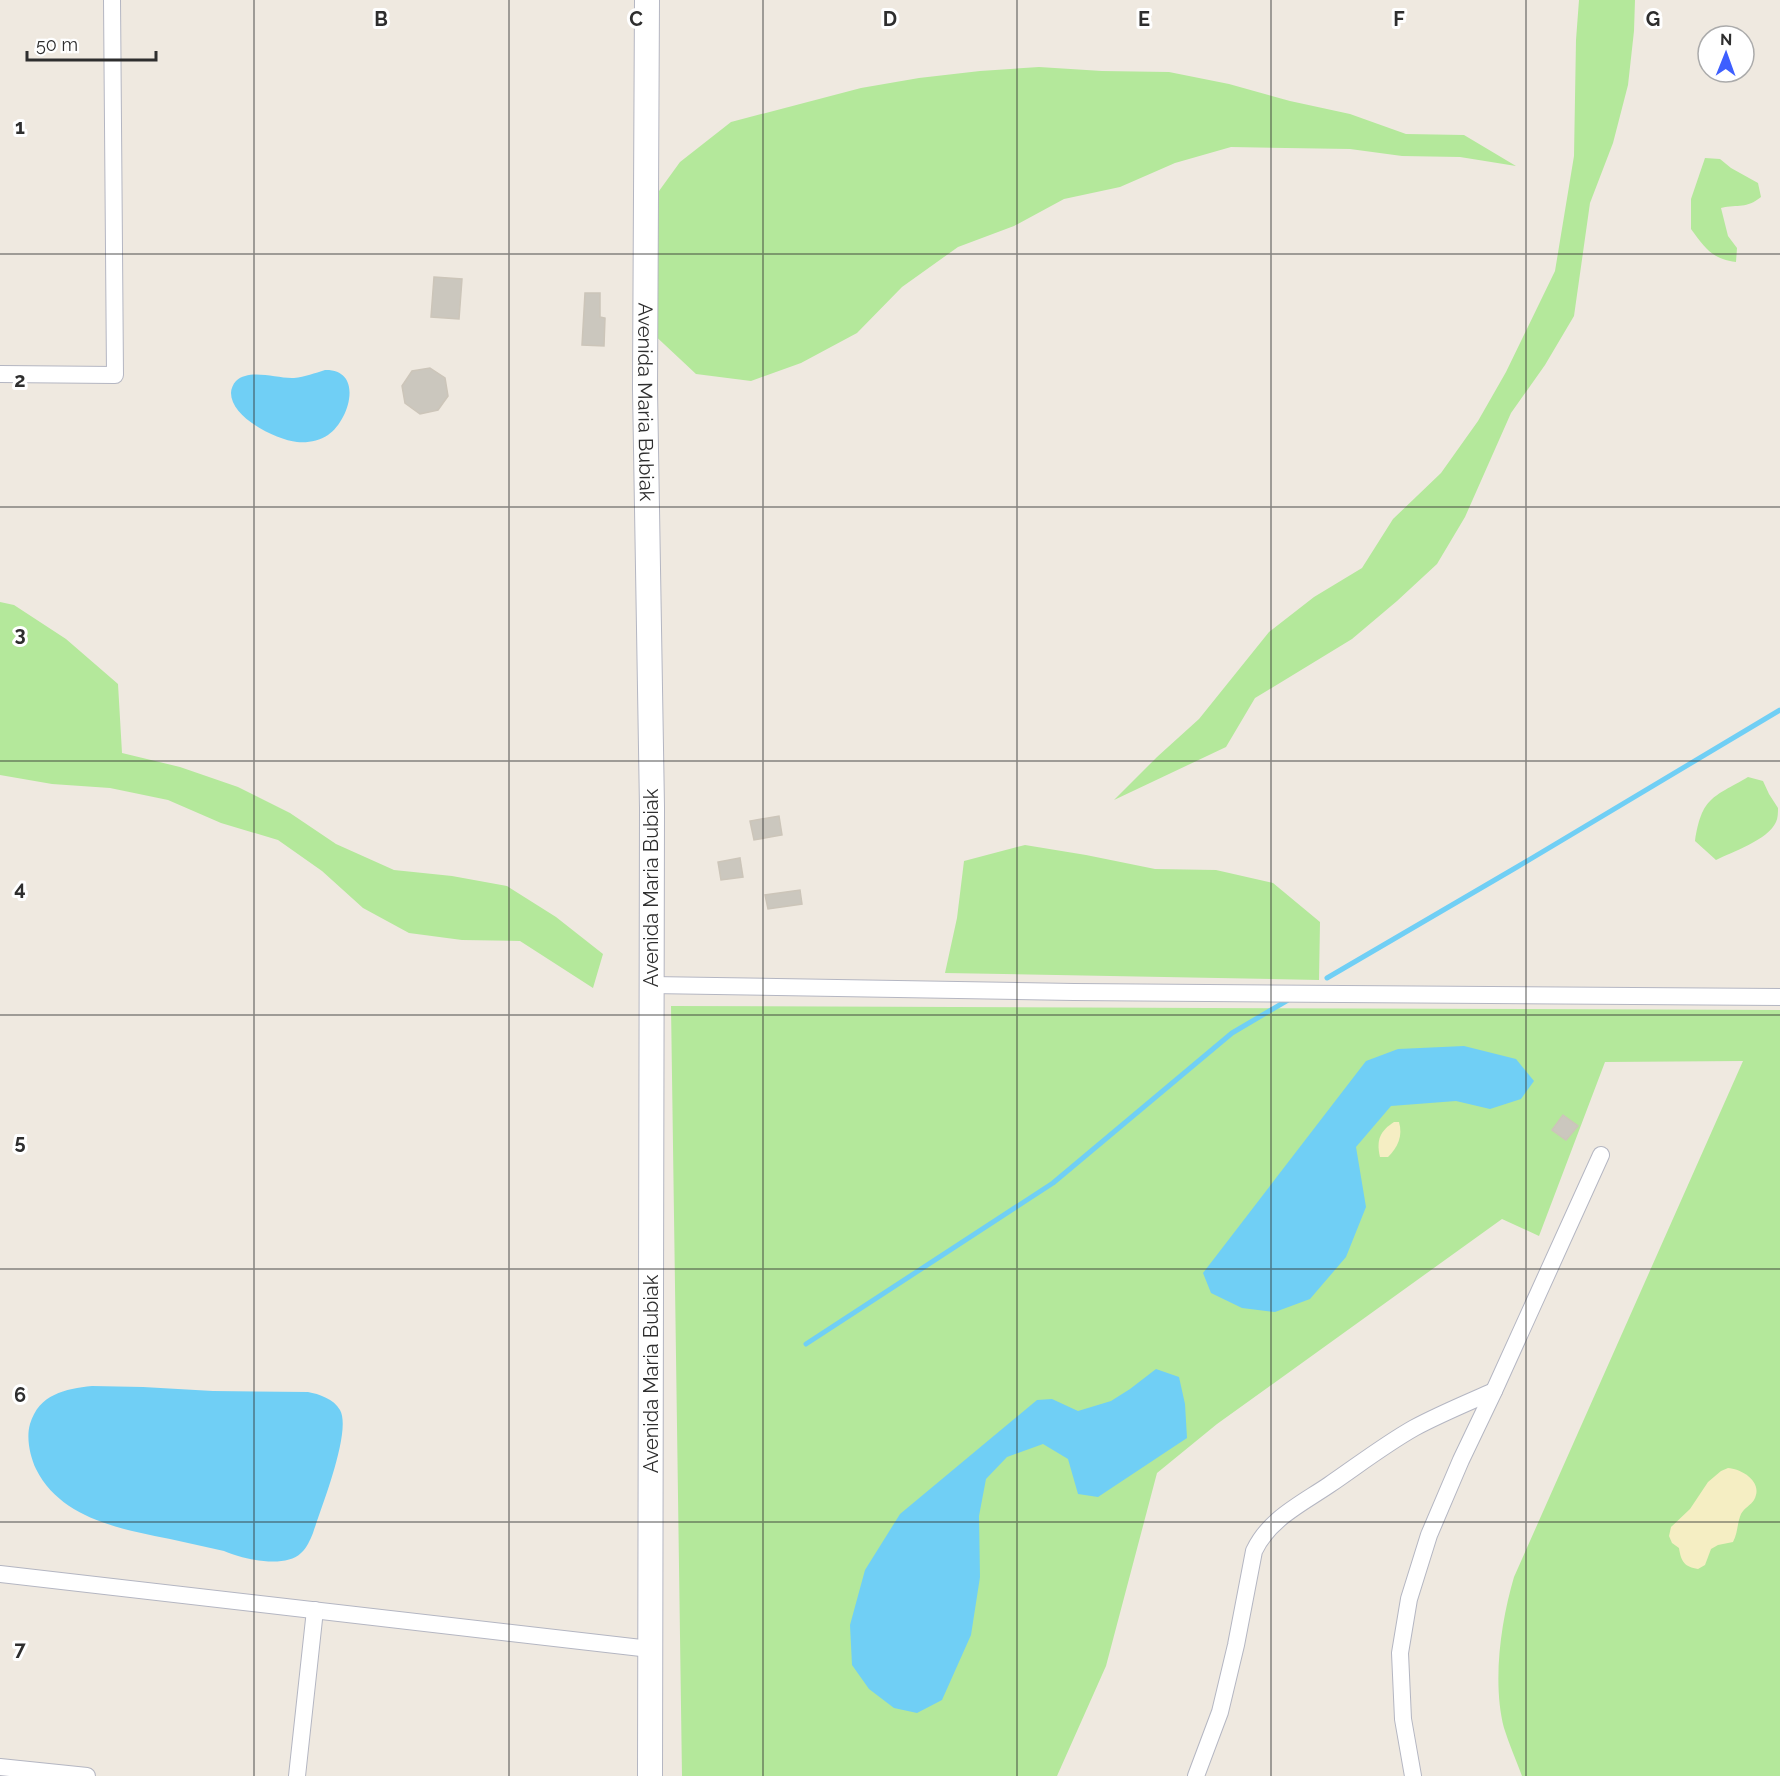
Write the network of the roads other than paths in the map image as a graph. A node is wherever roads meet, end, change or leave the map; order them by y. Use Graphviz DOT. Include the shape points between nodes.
graph roads {
  1 [pos="112,0"];
  2 [pos="647,0"];
  3 [pos="0,374"];
  4 [pos="651,985"];
  5 [pos="1780,997"];
  6 [pos="1602,1155"];
  7 [pos="1494,1391"];
  8 [pos="0,1574"];
  9 [pos="315,1610"];
  10 [pos="650,1649"];
  11 [pos="0,1767"];
  12 [pos="87,1776"];
  13 [pos="297,1776"];
  14 [pos="650,1776"];
  15 [pos="1196,1776"];
  16 [pos="1413,1776"];
  1 -- 3 [label="street" via="115,375"];
  2 -- 4 [label="street, Avenida Maria Bubiak" via="645,389"];
  4 -- 5 [label="street"];
  4 -- 10 [label="street, Avenida Maria Bubiak"];
  6 -- 7 [label="street"];
  7 -- 15 [label="street" via="1378,1450 1274,1522 1260,1539 1254,1551 1220,1712"];
  7 -- 16 [label="street" via="1429,1535 1409,1599 1400,1653 1403,1719"];
  8 -- 9 [label="street"];
  9 -- 10 [label="street"];
  9 -- 13 [label="street"];
  10 -- 14 [label="street, Avenida Maria Bubiak"];
  11 -- 12 [label="street"];
}
